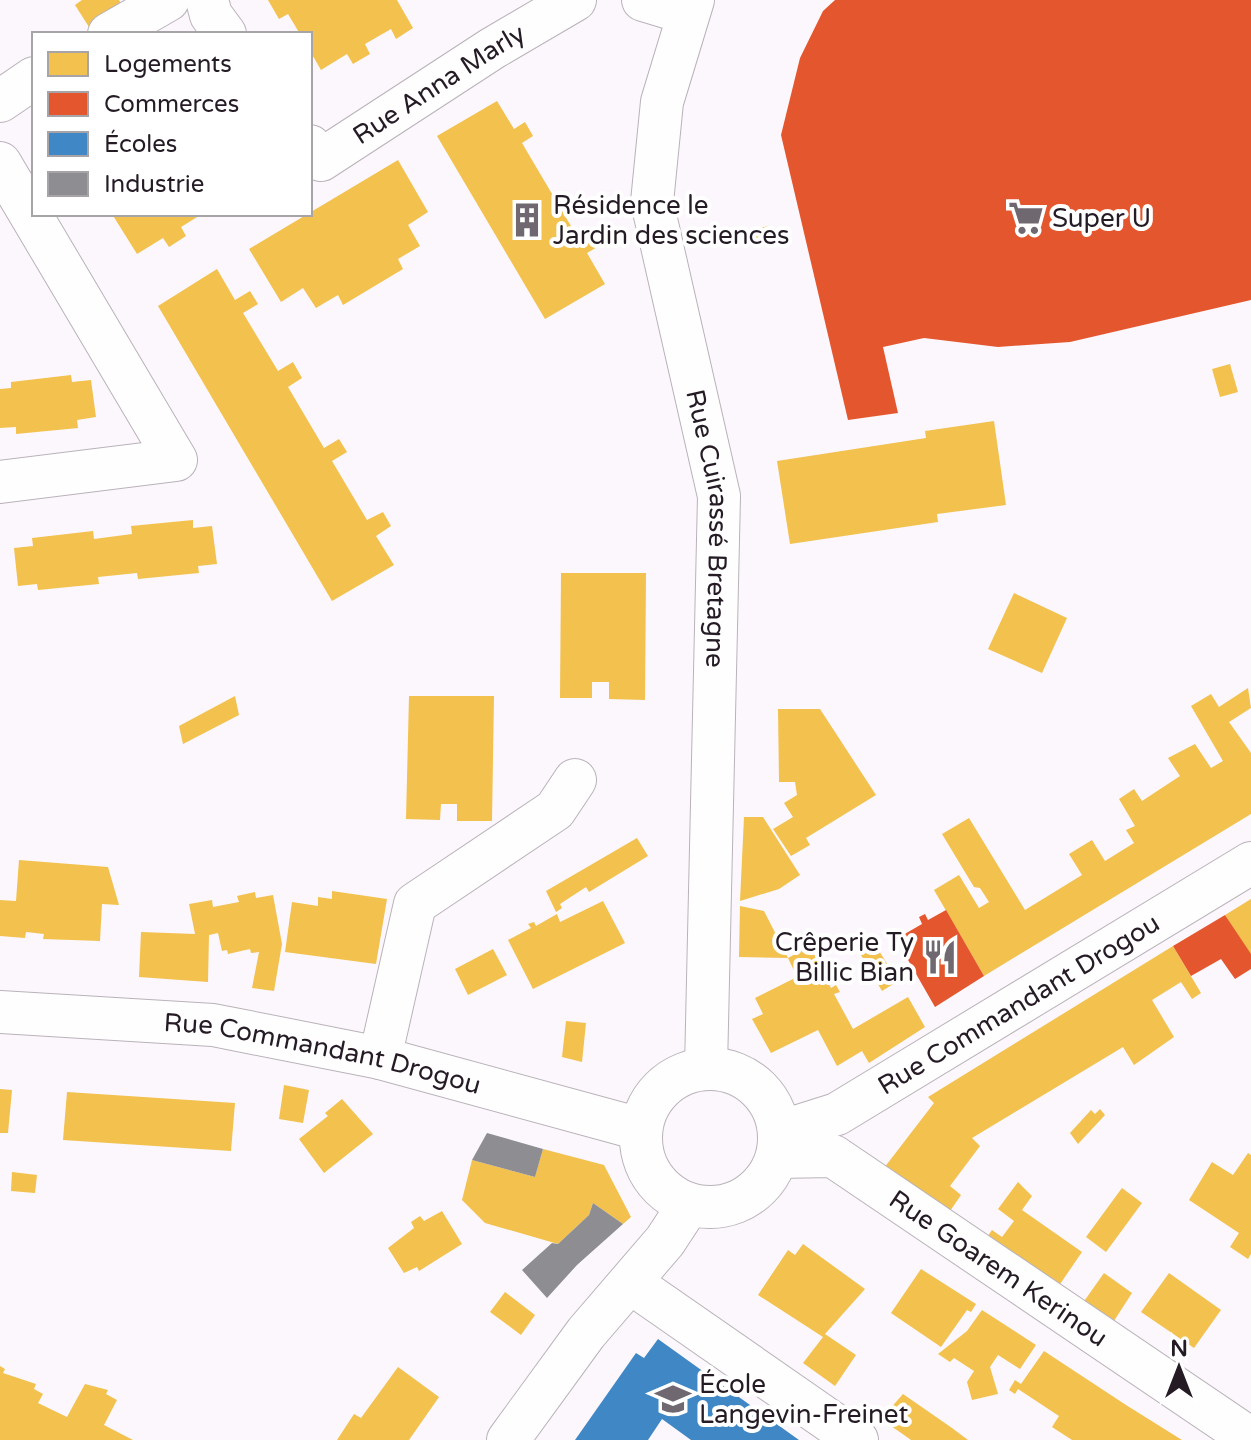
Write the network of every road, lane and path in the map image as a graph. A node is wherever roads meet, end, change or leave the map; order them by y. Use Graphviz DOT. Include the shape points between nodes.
graph roads {
  1 [pos="168,0"];
  2 [pos="207,0"];
  3 [pos="575,0"];
  4 [pos="643,0"];
  5 [pos="690,7"];
  6 [pos="112,32"];
  7 [pos="224,32"];
  8 [pos="32,79"];
  9 [pos="0,101"];
  10 [pos="312,149"];
  11 [pos="0,163"];
  12 [pos="0,482"];
  13 [pos="575,780"];
  14 [pos="1251,863"];
  15 [pos="0,1012"];
  16 [pos="380,1058"];
  17 [pos="706,1068"];
  18 [pos="640,1129"];
  19 [pos="778,1144"];
  20 [pos="688,1206"];
  21 [pos="631,1283"];
  22 [pos="1251,1439"];
  23 [pos="508,1440"];
  24 [pos="857,1440"];
  1 -- 6 [label="street"];
  2 -- 7 [label="street"];
  3 -- 10 [label="street, Rue Anna Marly" via="321,160"];
  4 -- 5 [label="street"];
  5 -- 17 [label="street, Rue Cuirassé Bretagne" via="662,102 652,202 719,496"];
  8 -- 9 [label="street"];
  11 -- 12 [label="street" via="176,460"];
  13 -- 16 [label="street" via="555,810 415,904"];
  14 -- 19 [label="street, Rue Commandant Drogou" via="837,1114"];
  15 -- 16 [label="street, Rue Commandant Drogou" via="213,1025"];
  16 -- 18 [label="street, Rue Commandant Drogou"];
  17 -- 18 [label="street" via="666,1084 650,1103"];
  17 -- 19 [label="street" via="733,1072 754,1084 773,1108"];
  18 -- 20 [label="street" via="641,1151 651,1175 667,1194"];
  19 -- 20 [label="street" via="767,1179 752,1194 730,1205"];
  19 -- 22 [label="street, Rue Goarem Kerinou" via="833,1156"];
  20 -- 21 [label="street"];
  21 -- 23 [label="street" via="586,1333"];
  21 -- 24 [label="street"];
}
